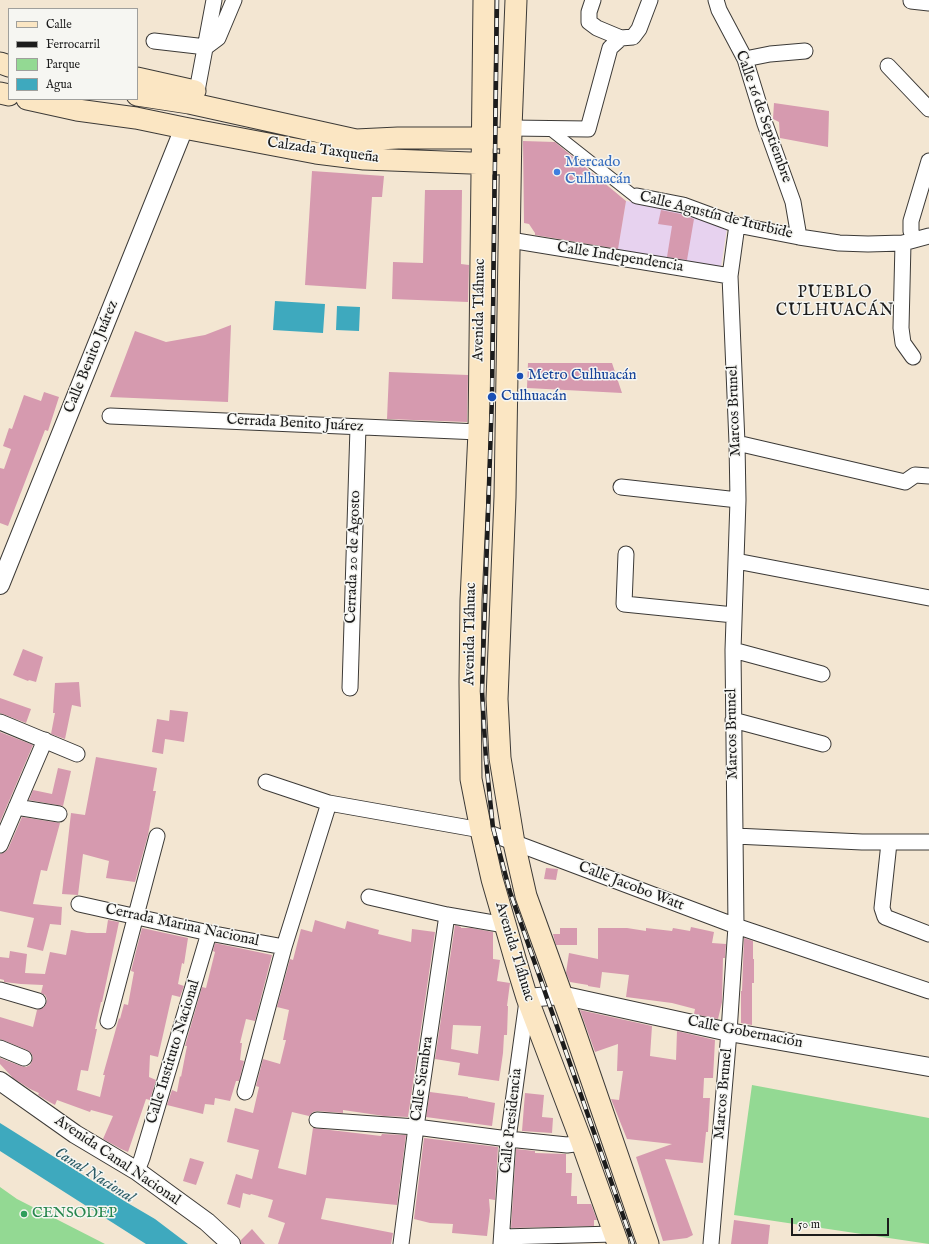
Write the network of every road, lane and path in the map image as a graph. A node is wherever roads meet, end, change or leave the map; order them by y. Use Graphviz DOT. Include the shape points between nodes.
graph roads {
  1 [pos="214,0"];
  2 [pos="234,0"];
  3 [pos="484,0"];
  4 [pos="516,0"];
  5 [pos="593,0"];
  6 [pos="650,0"];
  7 [pos="716,0"];
  8 [pos="911,1"];
  9 [pos="929,3"];
  10 [pos="621,38"];
  11 [pos="154,41"];
  12 [pos="206,47"];
  13 [pos="805,51"];
  14 [pos="745,59"];
  15 [pos="888,66"];
  16 [pos="138,78"];
  17 [pos="197,91"];
  18 [pos="138,94"];
  19 [pos="32,100"];
  20 [pos="87,100"];
  21 [pos="929,109"];
  22 [pos="136,118"];
  23 [pos="184,128"];
  24 [pos="548,128"];
  25 [pos="511,134"];
  26 [pos="398,138"];
  27 [pos="482,138"];
  28 [pos="929,161"];
  29 [pos="482,164"];
  30 [pos="511,165"];
  31 [pos="637,196"];
  32 [pos="737,225"];
  33 [pos="929,236"];
  34 [pos="799,237"];
  35 [pos="510,240"];
  36 [pos="909,241"];
  37 [pos="730,276"];
  38 [pos="913,357"];
  39 [pos="110,416"];
  40 [pos="358,427"];
  41 [pos="479,432"];
  42 [pos="737,444"];
  43 [pos="929,476"];
  44 [pos="621,487"];
  45 [pos="738,500"];
  46 [pos="626,554"];
  47 [pos="736,561"];
  48 [pos="0,585"];
  49 [pos="929,598"];
  50 [pos="471,600"];
  51 [pos="501,602"];
  52 [pos="734,615"];
  53 [pos="733,650"];
  54 [pos="822,674"];
  55 [pos="350,688"];
  56 [pos="733,720"];
  57 [pos="0,722"];
  58 [pos="45,740"];
  59 [pos="823,744"];
  60 [pos="77,754"];
  61 [pos="266,782"];
  62 [pos="329,802"];
  63 [pos="16,807"];
  64 [pos="59,814"];
  65 [pos="481,830"];
  66 [pos="157,836"];
  67 [pos="735,836"];
  68 [pos="929,842"];
  69 [pos="514,843"];
  70 [pos="889,843"];
  71 [pos="0,845"];
  72 [pos="369,897"];
  73 [pos="79,904"];
  74 [pos="447,915"];
  75 [pos="136,916"];
  76 [pos="505,925"];
  77 [pos="736,926"];
  78 [pos="209,933"];
  79 [pos="929,934"];
  80 [pos="284,947"];
  81 [pos="0,990"];
  82 [pos="929,991"];
  83 [pos="561,995"];
  84 [pos="527,998"];
  85 [pos="38,1001"];
  86 [pos="108,1021"];
  87 [pos="729,1032"];
  88 [pos="0,1048"];
  89 [pos="24,1058"];
  90 [pos="929,1067"];
  91 [pos="0,1081"];
  92 [pos="245,1092"];
  93 [pos="317,1120"];
  94 [pos="416,1127"];
  95 [pos="508,1139"];
  96 [pos="582,1143"];
  97 [pos="136,1171"];
  98 [pos="616,1239"];
  99 [pos="501,1241"];
  100 [pos="231,1244"];
  101 [pos="401,1244"];
  102 [pos="648,1244"];
  103 [pos="711,1244"];
  1 -- 12 [label="street"];
  2 -- 12 [label="street" via="218,38"];
  3 -- 27 [label="main road, Avenida Tláhuac"];
  4 -- 25 [label="main road, Avenida Tláhuac"];
  5 -- 10 [label="street" via="589,22 596,28"];
  6 -- 10 [label="street" via="639,29 633,37"];
  7 -- 14 [label="street, Calle 16 de Septiembre"];
  8 -- 9 [label="street"];
  10 -- 24 [label="street" via="610,48 588,129"];
  11 -- 12 [label="street"];
  12 -- 17 [label="street"];
  13 -- 14 [label="street"];
  14 -- 34 [label="street, Calle 16 de Septiembre" via="793,202"];
  15 -- 21 [label="street"];
  16 -- 17 [label="main road, Calzada Taxqueña"];
  17 -- 26 [label="main road, Calzada Taxqueña"];
  18 -- 26 [label="main road, Calzada Taxqueña" via="356,140"];
  19 -- 22 [label="main road, Calzada Taxqueña" via="77,110"];
  20 -- 22 [label="main road, Calzada Taxqueña"];
  22 -- 23 [label="main road, Calzada Taxqueña"];
  23 -- 29 [label="main road, Calzada Taxqueña" via="316,153 364,159"];
  23 -- 48 [label="street, Calle Benito Juárez"];
  24 -- 25 [label="street"];
  24 -- 31 [label="street, Calle Agustín de Iturbide"];
  25 -- 27 [label="main road, Calzada Taxqueña"];
  25 -- 30 [label="main road, Avenida Tláhuac"];
  26 -- 27 [label="main road, Calzada Taxqueña"];
  27 -- 29 [label="main road, Avenida Tláhuac"];
  28 -- 36 [label="street" via="911,221"];
  29 -- 30 [label="main road, Calzada Taxqueña"];
  29 -- 41 [label="main road, Avenida Tláhuac"];
  30 -- 35 [label="main road, Avenida Tláhuac"];
  31 -- 32 [label="street, Calle Agustín de Iturbide" via="683,204"];
  32 -- 34 [label="street, Calle Agustín de Iturbide"];
  32 -- 37 [label="street, Marcos Brunel"];
  33 -- 36 [label="street, Calle Agustín de Iturbide"];
  34 -- 36 [label="street, Calle Agustín de Iturbide" via="868,244"];
  35 -- 37 [label="street, Calle Independencia"];
  35 -- 51 [label="main road, Avenida Tláhuac"];
  36 -- 38 [label="street" via="901,328 903,342"];
  37 -- 42 [label="street, Marcos Brunel"];
  39 -- 40 [label="street, Cerrada Benito Juárez"];
  40 -- 41 [label="street, Cerrada Benito Juárez"];
  40 -- 55 [label="street, Cerrada 20 de Agosto"];
  41 -- 50 [label="main road, Avenida Tláhuac"];
  42 -- 43 [label="street" via="905,482 915,476"];
  42 -- 45 [label="street, Marcos Brunel"];
  44 -- 45 [label="street"];
  45 -- 47 [label="street, Marcos Brunel"];
  46 -- 52 [label="street" via="624,604"];
  47 -- 49 [label="street"];
  47 -- 52 [label="street, Marcos Brunel"];
  50 -- 51 [label="main road"];
  50 -- 65 [label="main road, Avenida Tláhuac" via="471,779"];
  51 -- 69 [label="main road, Avenida Tláhuac" via="497,699 500,751"];
  52 -- 53 [label="street, Marcos Brunel"];
  53 -- 54 [label="street"];
  53 -- 56 [label="street, Marcos Brunel"];
  56 -- 59 [label="street"];
  56 -- 67 [label="street, Marcos Brunel"];
  57 -- 58 [label="street"];
  58 -- 60 [label="street"];
  58 -- 63 [label="street"];
  61 -- 62 [label="street, Calle Jacobo Watt"];
  62 -- 65 [label="street, Calle Jacobo Watt"];
  62 -- 80 [label="street"];
  63 -- 64 [label="street"];
  63 -- 71 [label="street"];
  65 -- 69 [label="street, Calle Jacobo Watt"];
  65 -- 76 [label="main road, Avenida Tláhuac"];
  66 -- 75 [label="street"];
  67 -- 70 [label="street"];
  67 -- 77 [label="street, Marcos Brunel"];
  68 -- 70 [label="street"];
  69 -- 77 [label="street, Calle Jacobo Watt"];
  69 -- 83 [label="main road, Avenida Tláhuac" via="526,896"];
  70 -- 79 [label="street" via="882,908 885,917"];
  72 -- 74 [label="street"];
  73 -- 75 [label="street, Cerrada Marina Nacional"];
  74 -- 76 [label="street"];
  74 -- 94 [label="street, Calle Siembra"];
  75 -- 78 [label="street, Cerrada Marina Nacional"];
  75 -- 86 [label="street"];
  76 -- 84 [label="main road, Avenida Tláhuac"];
  77 -- 82 [label="street, Calle Jacobo Watt"];
  77 -- 87 [label="street, Marcos Brunel"];
  78 -- 80 [label="street, Cerrada Marina Nacional"];
  78 -- 97 [label="street, Calle Instituto Nacional"];
  80 -- 92 [label="street"];
  81 -- 85 [label="street"];
  83 -- 84 [label="street, Calle Gobernación"];
  83 -- 87 [label="street, Calle Gobernación"];
  83 -- 102 [label="main road, Avenida Tláhuac"];
  84 -- 95 [label="street, Calle Presidencia"];
  84 -- 96 [label="main road, Avenida Tláhuac"];
  87 -- 90 [label="street, Calle Gobernación"];
  87 -- 103 [label="street, Marcos Brunel"];
  88 -- 89 [label="street"];
  91 -- 97 [label="street, Avenida Canal Nacional" via="75,1134"];
  93 -- 94 [label="street"];
  94 -- 95 [label="street"];
  94 -- 101 [label="street, Calle Siembra"];
  95 -- 96 [label="street" via="567,1145"];
  95 -- 99 [label="street, Calle Presidencia"];
  96 -- 98 [label="main road, Avenida Tláhuac"];
  97 -- 100 [label="street, Avenida Canal Nacional" via="207,1222"];
  98 -- 99 [label="street"];
}
